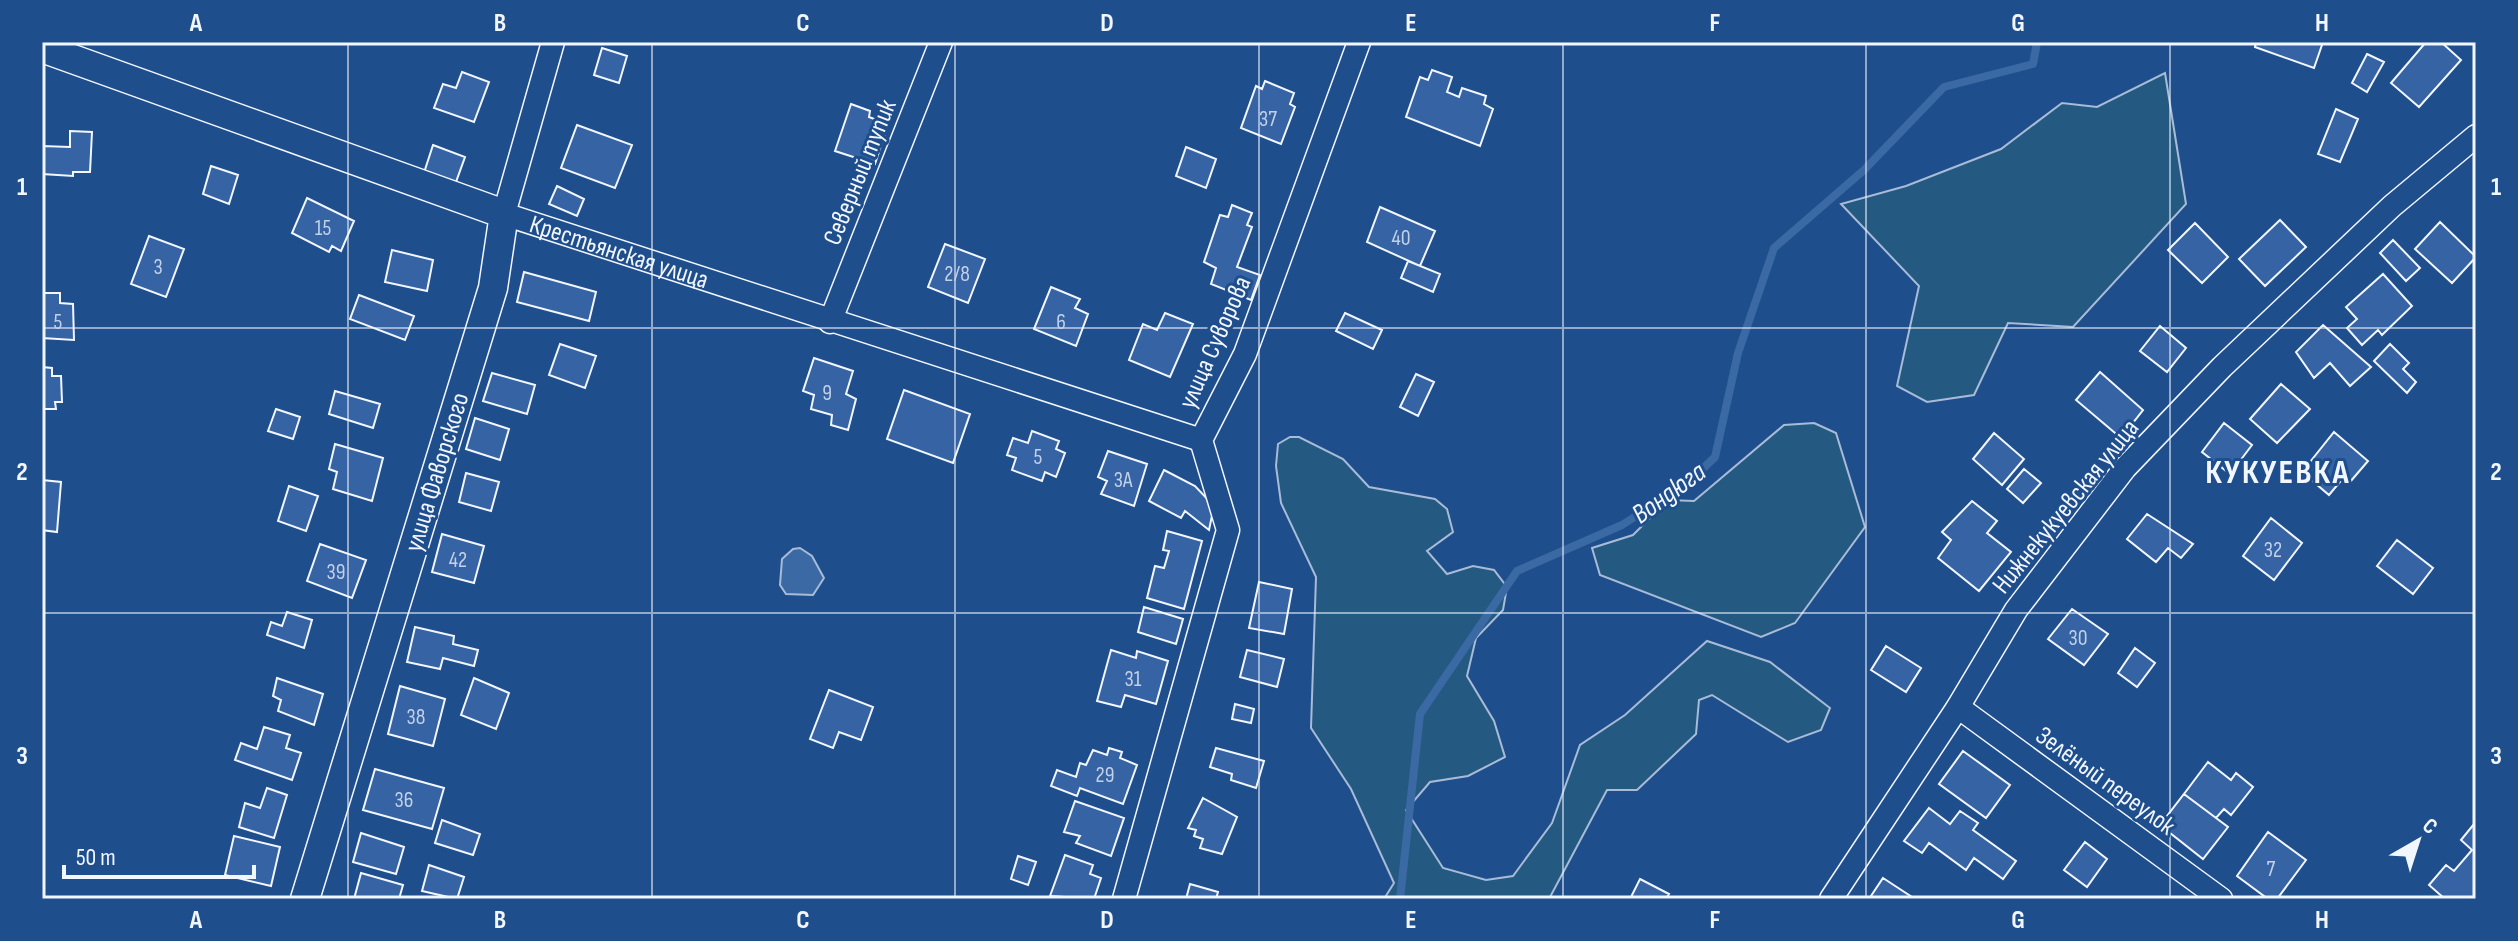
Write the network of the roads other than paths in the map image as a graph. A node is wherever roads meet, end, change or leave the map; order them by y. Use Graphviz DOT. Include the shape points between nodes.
graph roads {
  1 [pos="553,42"];
  2 [pos="941,42"];
  3 [pos="1359,42"];
  4 [pos="42,48"];
  5 [pos="2476,136"];
  6 [pos="504,214"];
  7 [pos="830,322"];
  8 [pos="1201,440"];
  9 [pos="1958,707"];
  10 [pos="305,899"];
  11 [pos="1124,899"];
  12 [pos="1831,899"];
  13 [pos="2221,899"];
  1 -- 6 [label="street, улица Фаворского"];
  2 -- 7 [label="street, Северный тупик"];
  3 -- 8 [label="street, улица Суворова" via="1245,354"];
  4 -- 6 [label="street, Крестьянская улица"];
  5 -- 9 [label="street, Нижнекукуевская улица" via="2346,249 2125,468 2016,610"];
  6 -- 7 [label="street, Крестьянская улица"];
  6 -- 10 [label="street, улица Фаворского" via="493,288"];
  7 -- 8 [label="street, Крестьянская улица"];
  8 -- 11 [label="street, улица Суворова" via="1228,530"];
  9 -- 12 [label="street, Нижнекукуевская улица"];
  9 -- 13 [label="street, Зелёный переулок"];
}
